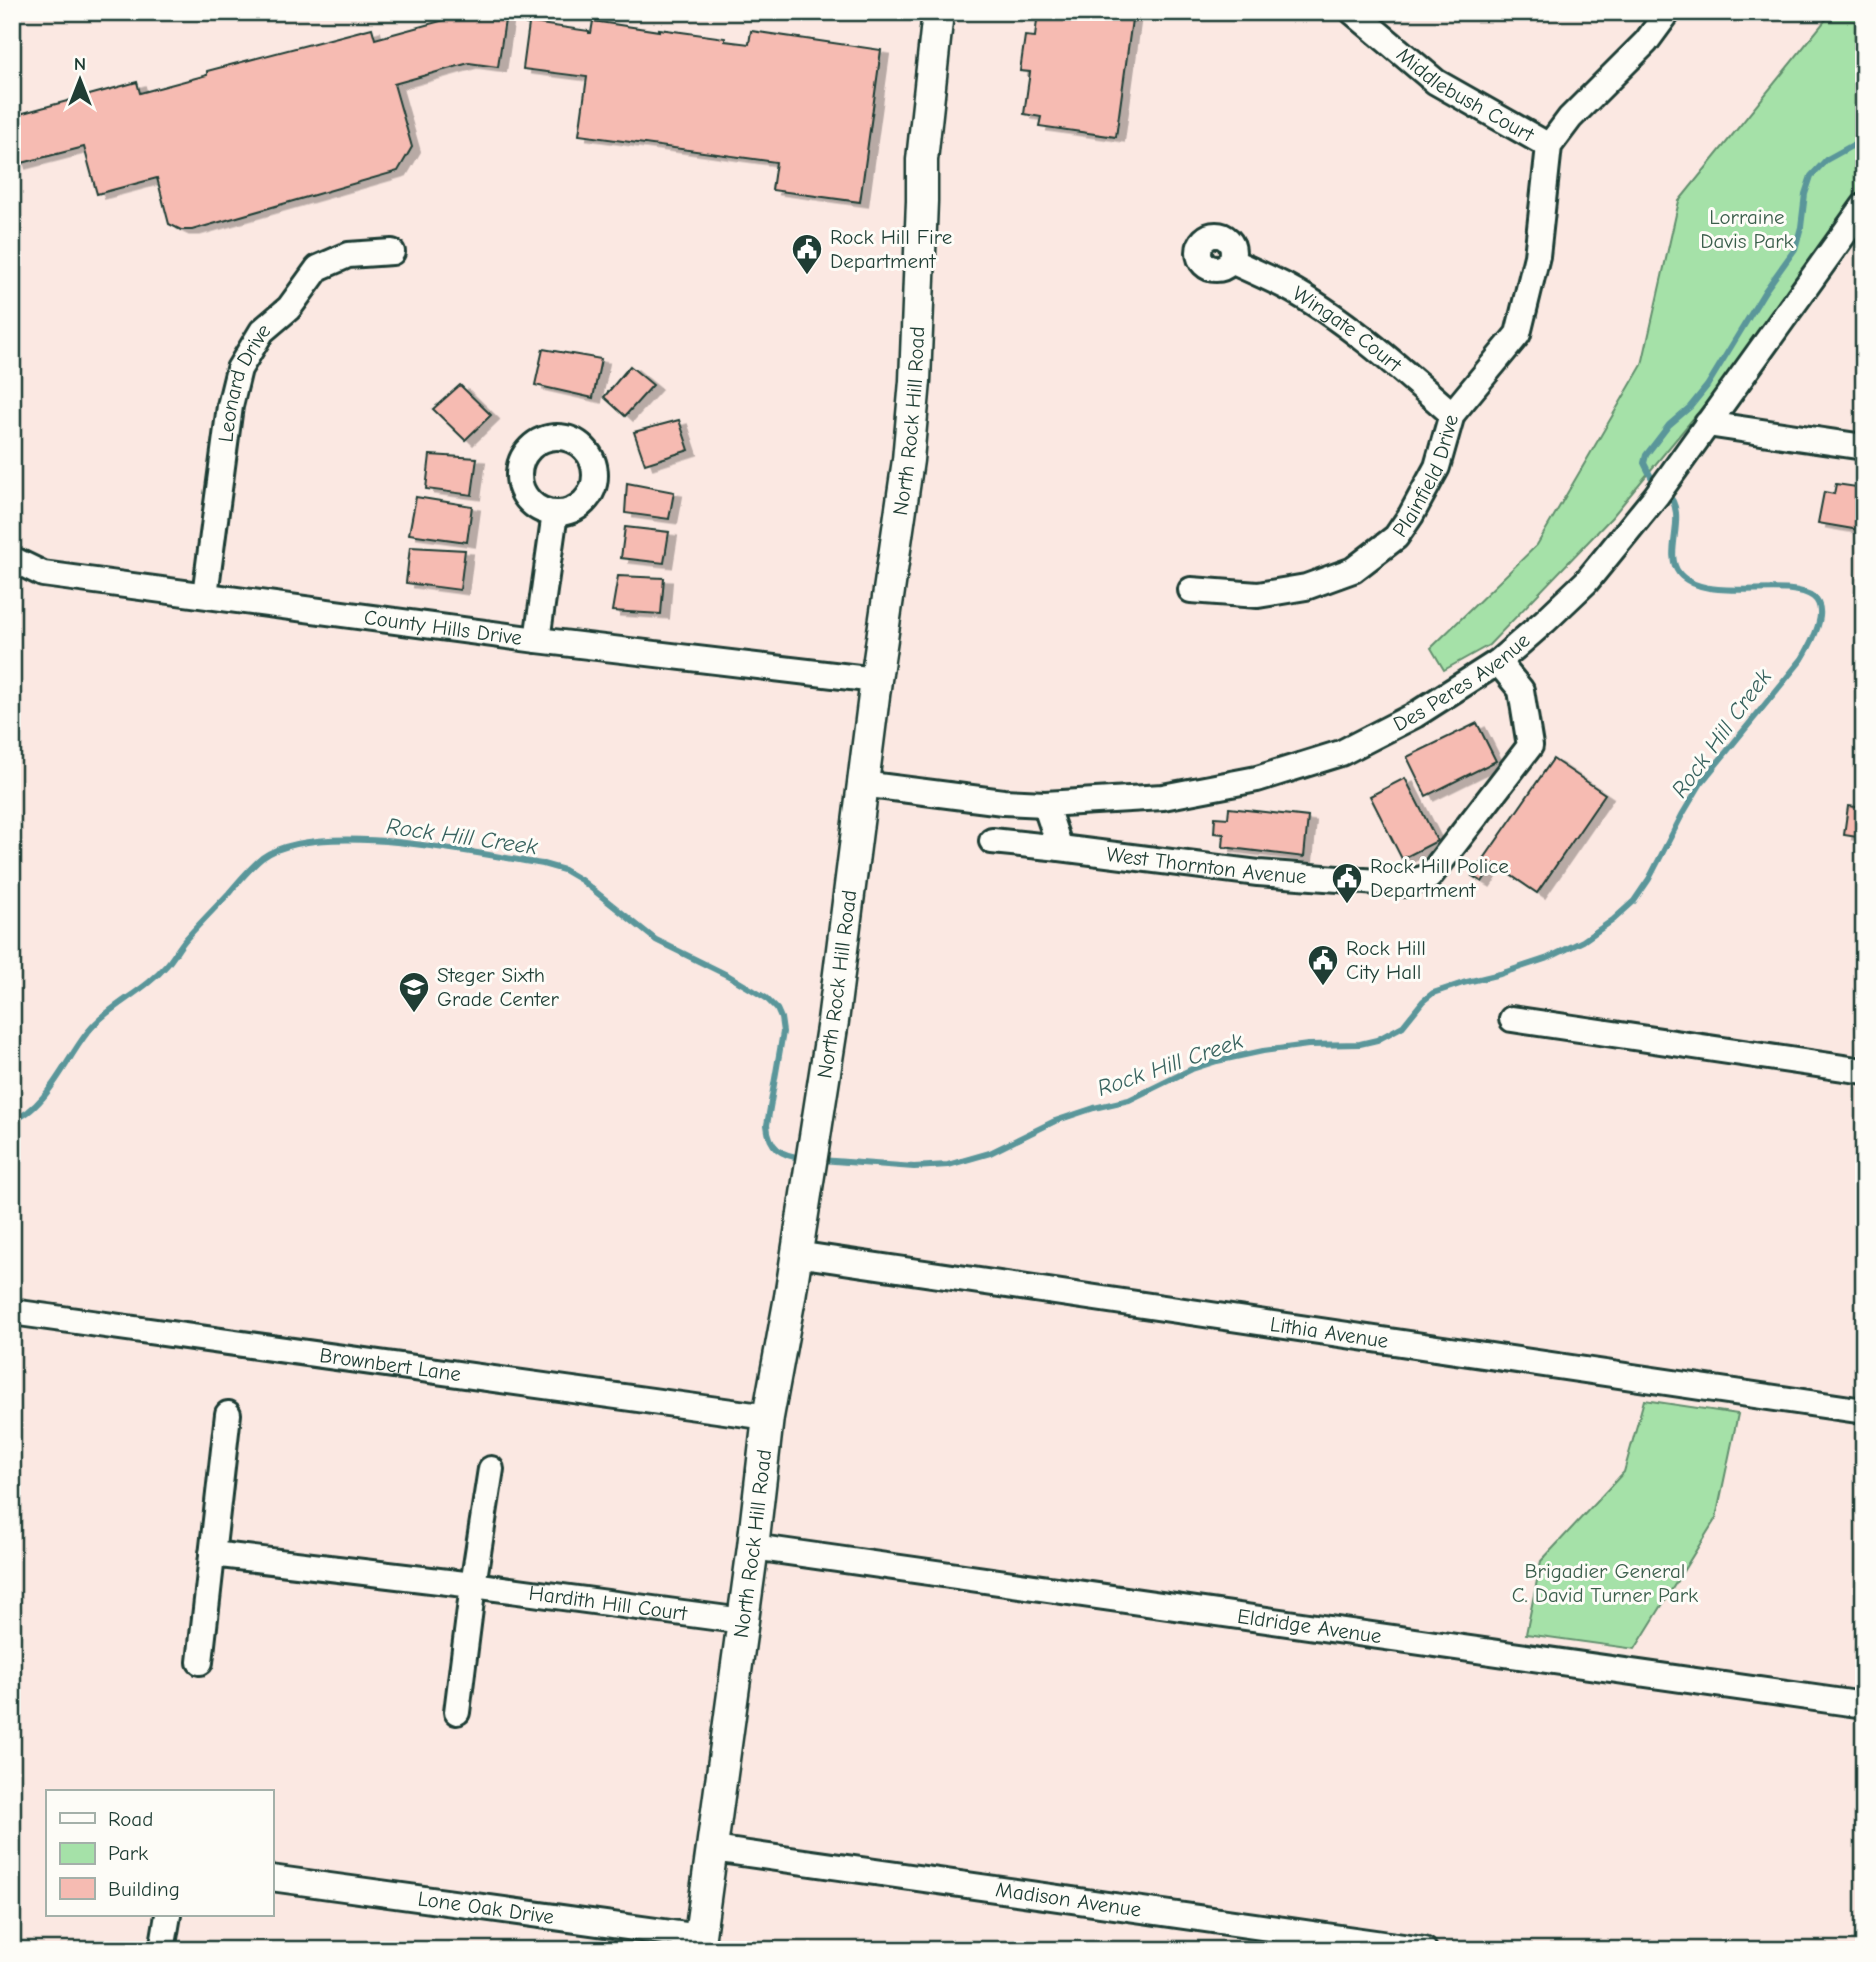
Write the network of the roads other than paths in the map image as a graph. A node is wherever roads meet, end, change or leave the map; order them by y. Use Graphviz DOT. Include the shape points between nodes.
graph roads {
  1 [pos="939,12"];
  2 [pos="1353,12"];
  3 [pos="1668,12"];
  4 [pos="1549,146"];
  5 [pos="1864,206"];
  6 [pos="393,252"];
  7 [pos="1231,261"];
  8 [pos="1452,414"];
  9 [pos="1707,424"];
  10 [pos="1864,447"];
  11 [pos="555,513"];
  12 [pos="12,559"];
  13 [pos="1191,590"];
  14 [pos="205,595"];
  15 [pos="537,640"];
  16 [pos="1497,662"];
  17 [pos="876,680"];
  18 [pos="862,784"];
  19 [pos="1045,804"];
  20 [pos="992,841"];
  21 [pos="1060,848"];
  22 [pos="1512,1019"];
  23 [pos="1864,1071"];
  24 [pos="796,1254"];
  25 [pos="12,1312"];
  26 [pos="1864,1411"];
  27 [pos="228,1414"];
  28 [pos="768,1417"];
  29 [pos="491,1469"];
  30 [pos="753,1547"];
  31 [pos="212,1554"];
  32 [pos="473,1585"];
  33 [pos="743,1621"];
  34 [pos="200,1662"];
  35 [pos="1864,1705"];
  36 [pos="457,1712"];
  37 [pos="713,1849"];
  38 [pos="273,1878"];
  39 [pos="168,1916"];
  40 [pos="699,1943"];
  41 [pos="162,1950"];
  42 [pos="1424,1950"];
  1 -- 17 [label="street, North Rock Hill Road" via="922,160 911,434"];
  2 -- 4 [label="street, Middlebush Court" via="1436,82"];
  3 -- 4 [label="street"];
  4 -- 8 [label="street, Plainfield Drive" via="1537,256 1518,334"];
  5 -- 9 [label="street, Des Peres Avenue"];
  6 -- 14 [label="street, Leonard Drive" via="348,255 318,268 289,308 262,331 239,369"];
  7 -- 8 [label="street, Wingate Court" via="1324,311"];
  8 -- 13 [label="street, Plainfield Drive" via="1437,467 1411,515 1396,537 1353,570 1306,587 1258,595"];
  9 -- 10 [label="street"];
  9 -- 16 [label="street, Des Peres Avenue" via="1586,582"];
  11 -- 15 [label="street"];
  12 -- 14 [label="street, County Hills Drive" via="43,573"];
  14 -- 15 [label="street, County Hills Drive"];
  15 -- 17 [label="street, County Hills Drive"];
  16 -- 19 [label="street, Des Peres Avenue" via="1415,715 1341,753 1257,779 1163,797"];
  16 -- 21 [label="street, West Thornton Avenue" via="1521,690 1530,746 1429,877 1404,884 1271,874"];
  17 -- 18 [label="street, North Rock Hill Road"];
  18 -- 19 [label="street, Des Peres Avenue"];
  18 -- 24 [label="street, North Rock Hill Road"];
  19 -- 21 [label="street"];
  20 -- 21 [label="street, West Thornton Avenue"];
  22 -- 23 [label="street"];
  24 -- 26 [label="street, Lithia Avenue"];
  24 -- 28 [label="street, North Rock Hill Road"];
  25 -- 28 [label="street, Brownbert Lane"];
  27 -- 31 [label="street"];
  28 -- 30 [label="street, North Rock Hill Road"];
  29 -- 32 [label="street"];
  30 -- 33 [label="street, North Rock Hill Road"];
  30 -- 35 [label="street, Eldridge Avenue"];
  31 -- 32 [label="street, Hardith Hill Court"];
  31 -- 34 [label="street"];
  32 -- 33 [label="street, Hardith Hill Court"];
  32 -- 36 [label="street"];
  33 -- 37 [label="street, North Rock Hill Road"];
  37 -- 40 [label="street, North Rock Hill Road"];
  37 -- 42 [label="street, Madison Avenue"];
  38 -- 40 [label="street, Lone Oak Drive"];
  39 -- 41 [label="street"];
}
